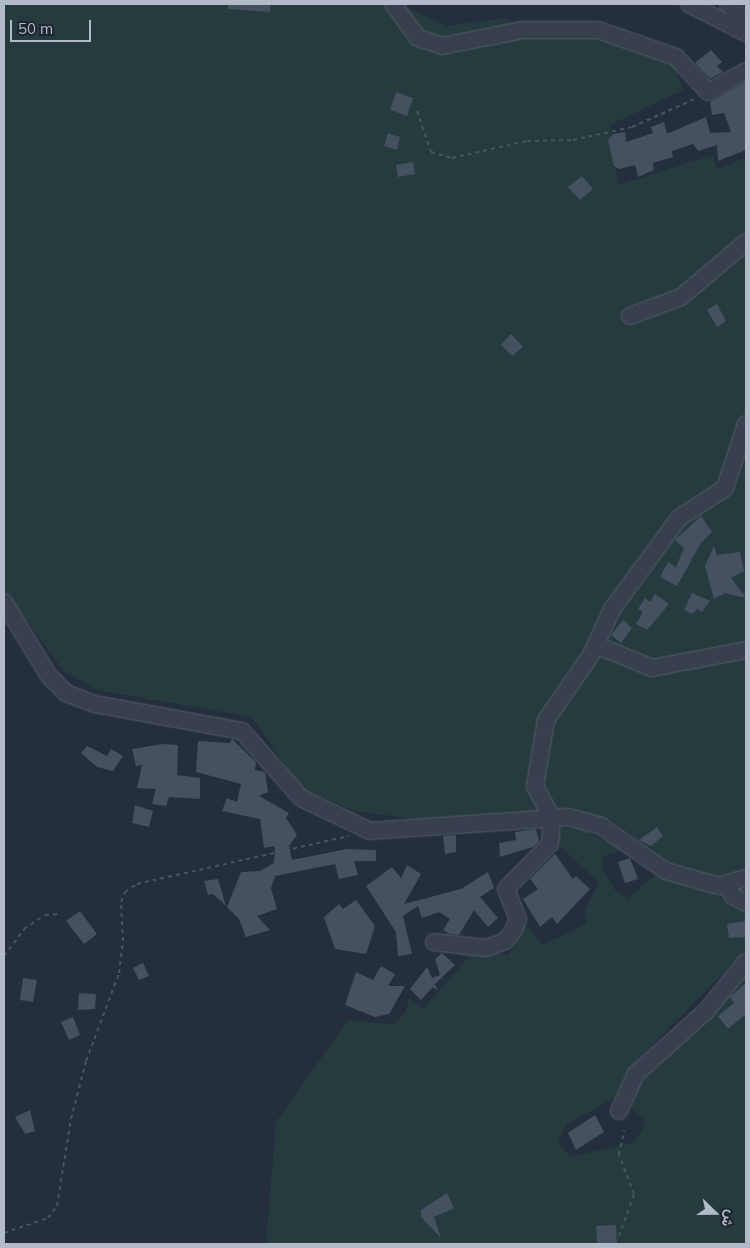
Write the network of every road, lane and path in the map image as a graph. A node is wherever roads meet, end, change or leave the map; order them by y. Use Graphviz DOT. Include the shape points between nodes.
graph roads {
  1 [pos="393,4"];
  2 [pos="689,4"];
  3 [pos="728,4"];
  4 [pos="746,23"];
  5 [pos="746,33"];
  6 [pos="746,71"];
  7 [pos="708,92"];
  8 [pos="417,111"];
  9 [pos="746,242"];
  10 [pos="630,316"];
  11 [pos="746,424"];
  12 [pos="4,602"];
  13 [pos="596,645"];
  14 [pos="746,650"];
  15 [pos="552,818"];
  16 [pos="370,831"];
  17 [pos="746,878"];
  18 [pos="727,885"];
  19 [pos="746,903"];
  20 [pos="58,914"];
  21 [pos="434,942"];
  22 [pos="4,956"];
  23 [pos="746,962"];
  24 [pos="619,1111"];
  25 [pos="624,1131"];
  26 [pos="4,1233"];
  27 [pos="619,1236"];
  1 -- 7 [label="street" via="418,38 442,46 523,30 614,33 676,58"];
  2 -- 5 [label="street"];
  3 -- 4 [label="street"];
  6 -- 7 [label="street"];
  7 -- 8 [label="path" via="632,127 573,140 527,141 452,158 431,152"];
  9 -- 10 [label="street" via="681,297"];
  11 -- 13 [label="street" via="725,488 679,518 612,609"];
  12 -- 16 [label="street" via="49,676 66,693 95,704 242,731 301,798"];
  13 -- 14 [label="street" via="652,668"];
  13 -- 15 [label="street" via="552,708 541,735 535,786"];
  15 -- 16 [label="street"];
  15 -- 18 [label="street" via="593,823 657,867 707,884"];
  15 -- 21 [label="street" via="550,844 506,889 518,919 505,940 486,948"];
  16 -- 26 [label="path" via="271,857 137,884 125,892 121,902 123,952 119,973 83,1070 57,1206 48,1218"];
  17 -- 18 [label="street"];
  18 -- 19 [label="street" via="733,896"];
  20 -- 22 [label="path" via="45,915 24,929"];
  23 -- 24 [label="street" via="706,1011 636,1074"];
  25 -- 27 [label="path" via="619,1155 634,1194"];
}
